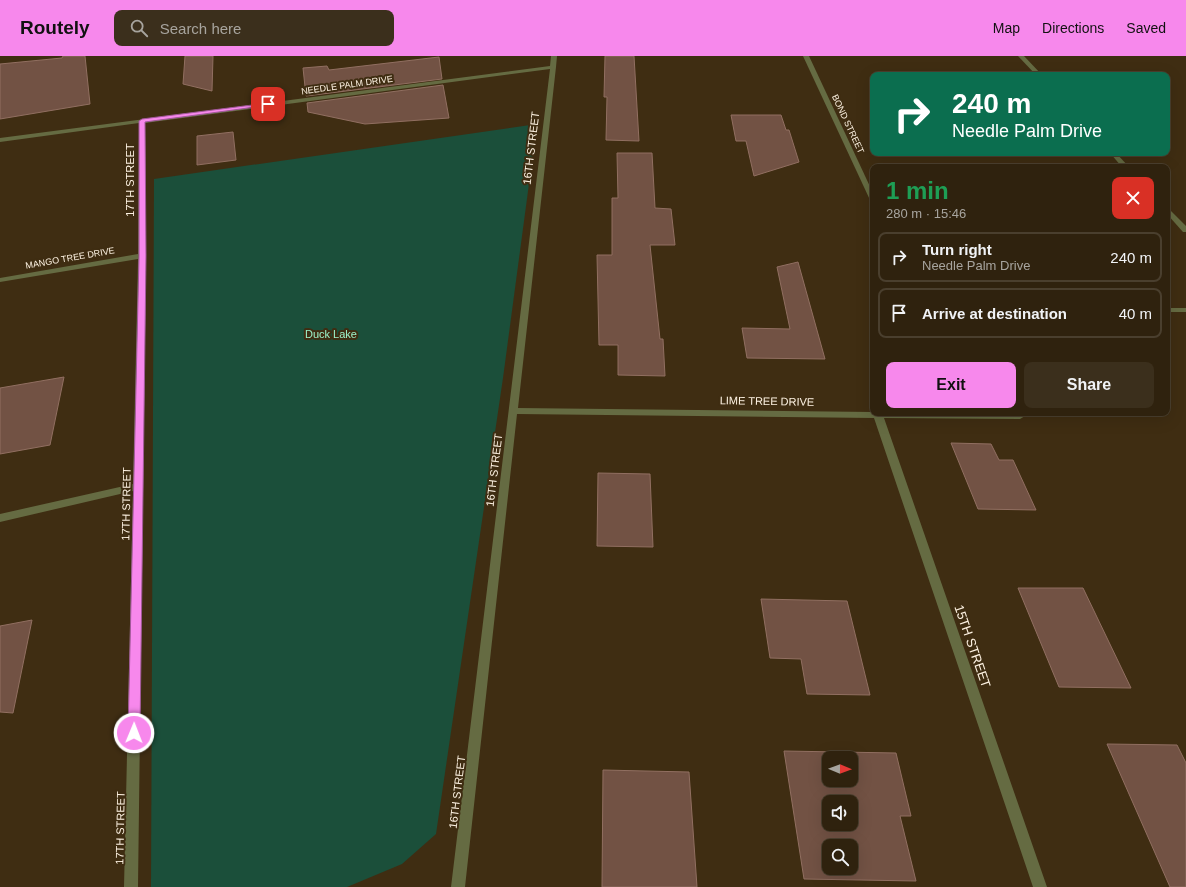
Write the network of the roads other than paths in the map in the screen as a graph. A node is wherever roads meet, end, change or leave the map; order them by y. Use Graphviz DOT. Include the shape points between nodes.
graph roads {
  1 [pos="554,56"];
  2 [pos="806,56"];
  3 [pos="1021,56"];
  4 [pos="553,67"];
  5 [pos="1036,72"];
  6 [pos="142,121"];
  7 [pos="0,140"];
  8 [pos="1116,156"];
  9 [pos="1123,164"];
  10 [pos="870,194"];
  11 [pos="1170,213"];
  12 [pos="1186,230"];
  13 [pos="142,256"];
  14 [pos="0,280"];
  15 [pos="1170,310"];
  16 [pos="1186,310"];
  17 [pos="513,411"];
  18 [pos="870,415"];
  19 [pos="878,416"];
  20 [pos="138,486"];
  21 [pos="0,518"];
  22 [pos="131,887"];
  23 [pos="458,887"];
  24 [pos="1040,887"];
  1 -- 4 [label="street, 16TH STREET"];
  2 -- 10 [label="street, BOND STREET"];
  3 -- 5 [label="street"];
  4 -- 6 [label="street, NEEDLE PALM DRIVE"];
  4 -- 17 [label="street, 16TH STREET"];
  6 -- 7 [label="street, NEEDLE PALM DRIVE"];
  6 -- 13 [label="street, 17TH STREET"];
  8 -- 9 [label="street"];
  11 -- 12 [label="street"];
  13 -- 14 [label="street, MANGO TREE DRIVE"];
  13 -- 20 [label="street, 17TH STREET"];
  15 -- 16 [label="street"];
  17 -- 18 [label="street, LIME TREE DRIVE"];
  17 -- 23 [label="street, 16TH STREET"];
  19 -- 24 [label="street, 15TH STREET"];
  20 -- 21 [label="street"];
  20 -- 22 [label="street, 17TH STREET"];
}
